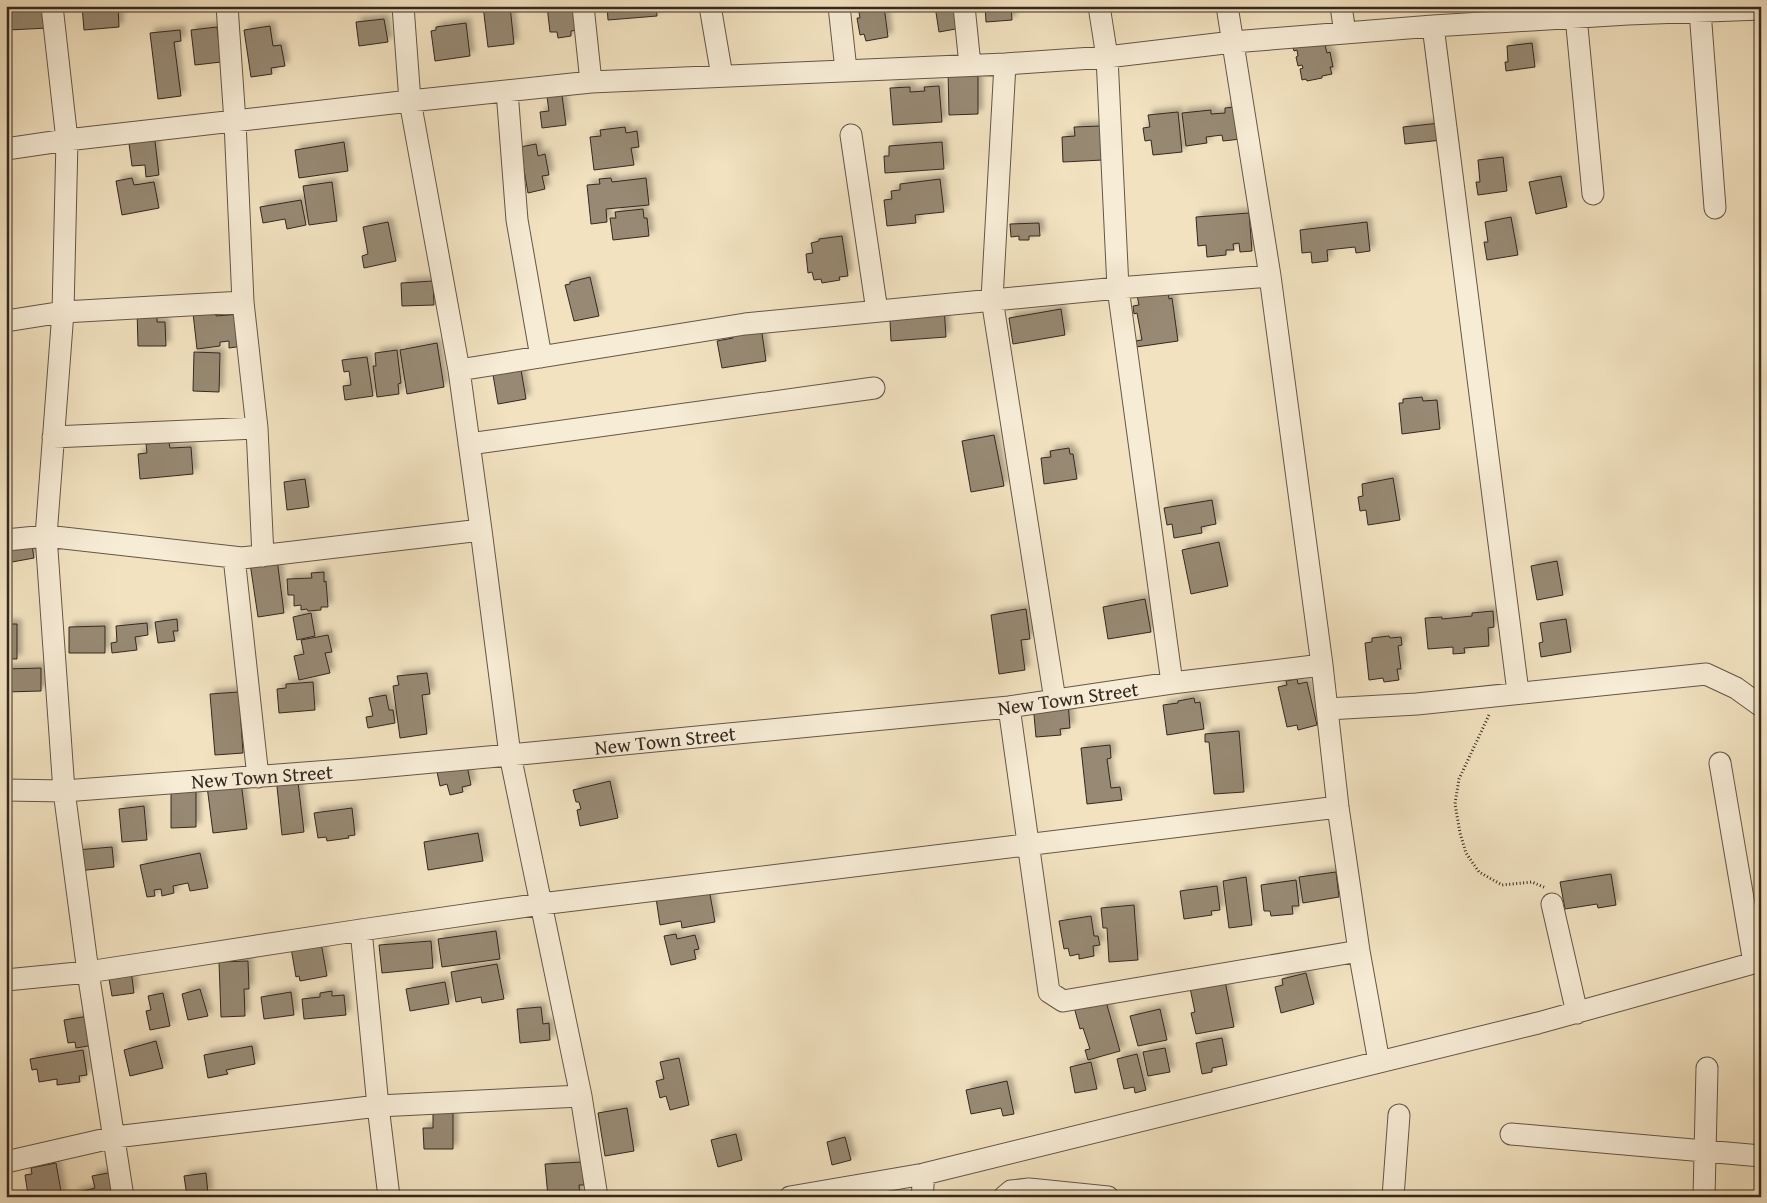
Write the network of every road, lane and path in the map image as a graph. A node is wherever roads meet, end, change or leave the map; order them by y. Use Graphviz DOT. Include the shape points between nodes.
graph roads {
  1 [pos="52,6"];
  2 [pos="226,6"];
  3 [pos="403,6"];
  4 [pos="583,6"];
  5 [pos="710,6"];
  6 [pos="839,6"];
  7 [pos="964,6"];
  8 [pos="1099,6"];
  9 [pos="1227,6"];
  10 [pos="1341,6"];
  11 [pos="1761,9"];
  12 [pos="1628,10"];
  13 [pos="1700,11"];
  14 [pos="1576,12"];
  15 [pos="1464,15"];
  16 [pos="1433,26"];
  17 [pos="1345,33"];
  18 [pos="1233,42"];
  19 [pos="1107,57"];
  20 [pos="1005,64"];
  21 [pos="970,65"];
  22 [pos="846,70"];
  23 [pos="722,76"];
  24 [pos="591,82"];
  25 [pos="507,91"];
  26 [pos="410,101"];
  27 [pos="236,122"];
  28 [pos="852,135"];
  29 [pos="67,140"];
  30 [pos="6,149"];
  31 [pos="1593,194"];
  32 [pos="1714,208"];
  33 [pos="1270,276"];
  34 [pos="1118,288"];
  35 [pos="992,299"];
  36 [pos="243,302"];
  37 [pos="877,311"];
  38 [pos="63,312"];
  39 [pos="6,321"];
  40 [pos="541,357"];
  41 [pos="459,370"];
  42 [pos="874,388"];
  43 [pos="257,428"];
  44 [pos="53,437"];
  45 [pos="469,444"];
  46 [pos="481,530"];
  47 [pos="46,536"];
  48 [pos="6,540"];
  49 [pos="263,556"];
  50 [pos="234,557"];
  51 [pos="1322,665"];
  52 [pos="1172,684"];
  53 [pos="1509,694"];
  54 [pos="1055,700"];
  55 [pos="1761,706"];
  56 [pos="1009,707"];
  57 [pos="1327,709"];
  58 [pos="510,755"];
  59 [pos="1720,763"];
  60 [pos="258,777"];
  61 [pos="6,790"];
  62 [pos="64,790"];
  63 [pos="1338,807"];
  64 [pos="1029,845"];
  65 [pos="541,904"];
  66 [pos="1552,904"];
  67 [pos="361,930"];
  68 [pos="1359,951"];
  69 [pos="1757,962"];
  70 [pos="88,972"];
  71 [pos="6,980"];
  72 [pos="1577,1013"];
  73 [pos="1379,1062"];
  74 [pos="1707,1068"];
  75 [pos="581,1096"];
  76 [pos="378,1106"];
  77 [pos="1399,1115"];
  78 [pos="1510,1134"];
  79 [pos="115,1138"];
  80 [pos="1705,1151"];
  81 [pos="1761,1156"];
  82 [pos="6,1162"];
  83 [pos="924,1174"];
  84 [pos="123,1197"];
  85 [pos="389,1197"];
  86 [pos="597,1197"];
  87 [pos="790,1197"];
  88 [pos="922,1197"];
  89 [pos="1004,1197"];
  90 [pos="1108,1197"];
  91 [pos="1393,1197"];
  92 [pos="1704,1197"];
  1 -- 29 [label="street"];
  2 -- 27 [label="street"];
  3 -- 26 [label="street"];
  4 -- 24 [label="street"];
  5 -- 23 [label="street"];
  6 -- 22 [label="street"];
  7 -- 21 [label="street"];
  8 -- 19 [label="street"];
  9 -- 18 [label="street"];
  10 -- 17 [label="street"];
  11 -- 13 [label="street"];
  12 -- 13 [label="street"];
  12 -- 14 [label="street"];
  13 -- 32 [label="street"];
  14 -- 15 [label="street"];
  14 -- 31 [label="street"];
  15 -- 16 [label="street"];
  16 -- 17 [label="street"];
  16 -- 53 [label="street"];
  17 -- 18 [label="street"];
  18 -- 19 [label="street"];
  18 -- 33 [label="street"];
  19 -- 20 [label="street"];
  19 -- 34 [label="street"];
  20 -- 21 [label="street"];
  20 -- 35 [label="street"];
  21 -- 22 [label="street"];
  22 -- 23 [label="street"];
  23 -- 24 [label="street"];
  24 -- 25 [label="street"];
  25 -- 26 [label="street"];
  25 -- 40 [label="street" via="517,220"];
  26 -- 27 [label="street"];
  26 -- 41 [label="street"];
  27 -- 29 [label="street"];
  27 -- 36 [label="street"];
  28 -- 37 [label="street"];
  29 -- 30 [label="street"];
  29 -- 38 [label="street"];
  33 -- 34 [label="street"];
  33 -- 51 [label="street"];
  34 -- 35 [label="street"];
  34 -- 52 [label="street"];
  35 -- 37 [label="street"];
  35 -- 54 [label="street"];
  36 -- 38 [label="street"];
  36 -- 43 [label="street"];
  37 -- 40 [label="street" via="745,324"];
  38 -- 39 [label="street"];
  38 -- 44 [label="street"];
  40 -- 41 [label="street"];
  41 -- 45 [label="street"];
  42 -- 45 [label="street"];
  43 -- 44 [label="street"];
  43 -- 49 [label="street"];
  44 -- 47 [label="street"];
  45 -- 46 [label="street"];
  46 -- 49 [label="street"];
  46 -- 58 [label="street"];
  47 -- 48 [label="street"];
  47 -- 50 [label="street"];
  47 -- 62 [label="street"];
  49 -- 50 [label="street"];
  50 -- 60 [label="street"];
  51 -- 52 [label="street, New Town Street"];
  51 -- 57 [label="street"];
  52 -- 54 [label="street, New Town Street"];
  53 -- 55 [label="street" via="1706,674 1736,688"];
  53 -- 57 [label="street"];
  53 -- 66 [label="path" via="1459,779 1455,804 1460,834 1466,853 1479,872 1502,885 1532,882 1546,887"];
  54 -- 56 [label="street, New Town Street"];
  56 -- 58 [label="street, New Town Street"];
  56 -- 64 [label="street"];
  57 -- 63 [label="street"];
  58 -- 60 [label="street, New Town Street"];
  58 -- 65 [label="street"];
  59 -- 69 [label="street"];
  60 -- 62 [label="street, New Town Street"];
  61 -- 62 [label="street, New Town Street"];
  62 -- 70 [label="street"];
  63 -- 64 [label="street"];
  63 -- 68 [label="street"];
  64 -- 65 [label="street"];
  64 -- 68 [label="street" via="1049,992 1063,1001"];
  65 -- 67 [label="street"];
  65 -- 75 [label="street"];
  66 -- 72 [label="street"];
  67 -- 70 [label="street"];
  67 -- 76 [label="street"];
  68 -- 73 [label="street"];
  69 -- 72 [label="street"];
  70 -- 71 [label="street"];
  70 -- 79 [label="street"];
  72 -- 73 [label="street"];
  73 -- 83 [label="street"];
  74 -- 80 [label="street"];
  75 -- 76 [label="street"];
  75 -- 86 [label="street"];
  76 -- 79 [label="street"];
  76 -- 85 [label="street"];
  77 -- 91 [label="street"];
  78 -- 80 [label="street"];
  79 -- 82 [label="street"];
  79 -- 84 [label="street"];
  80 -- 81 [label="street"];
  80 -- 92 [label="street"];
  83 -- 87 [label="street"];
  83 -- 88 [label="street"];
  89 -- 90 [label="street" via="1011,1191 1029,1189"];
}
